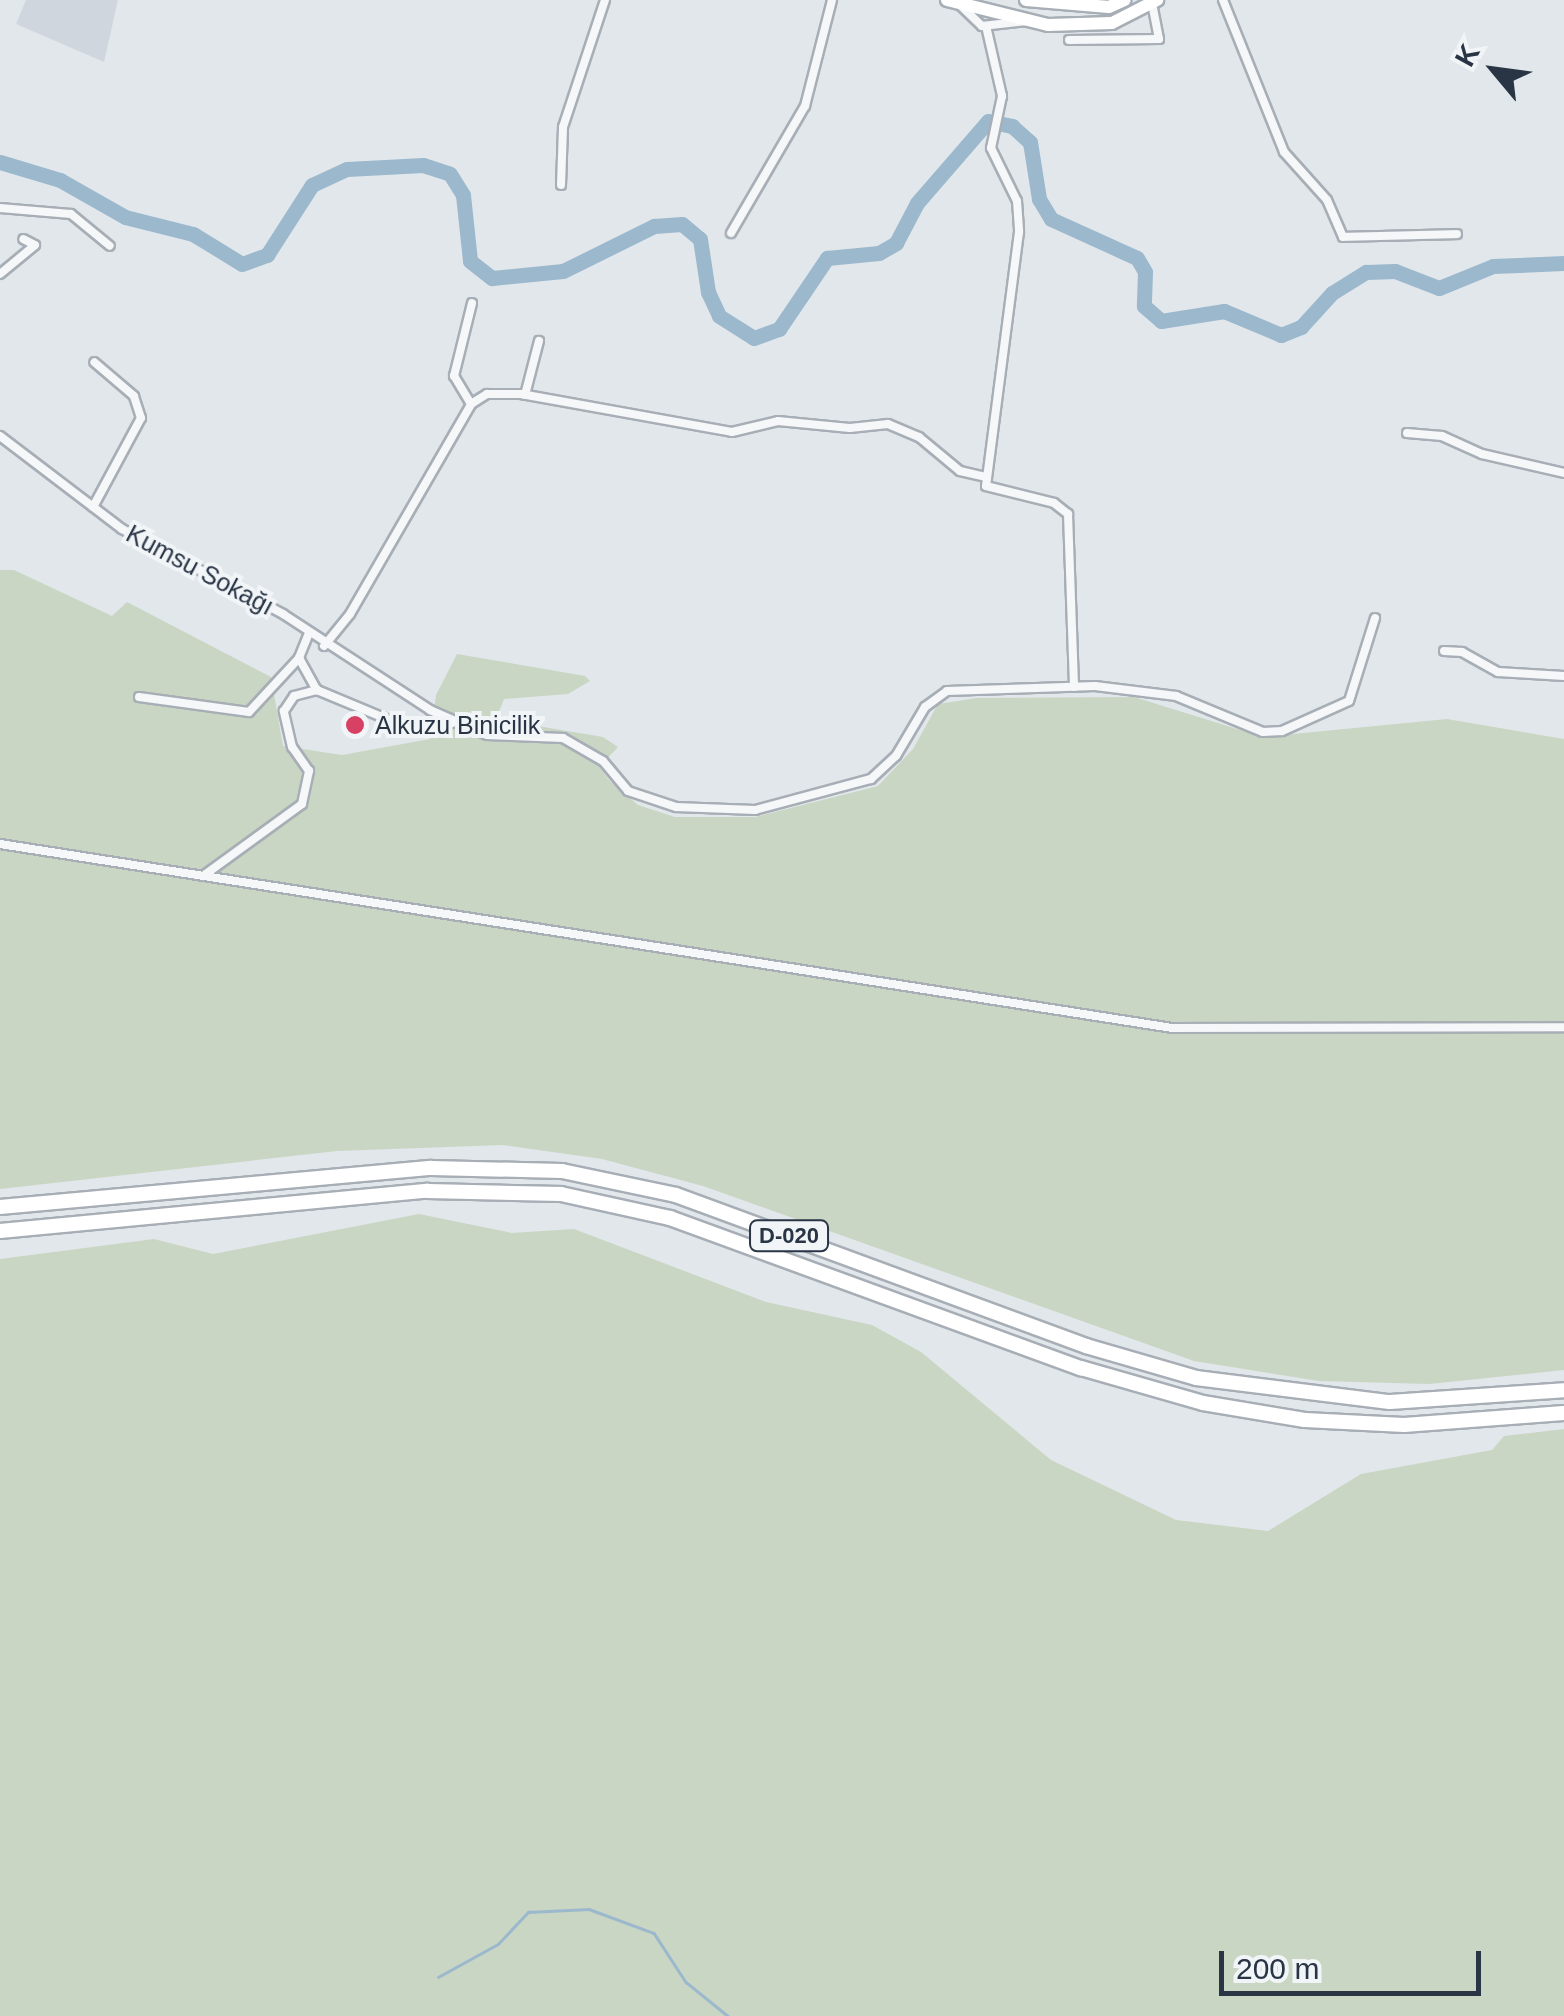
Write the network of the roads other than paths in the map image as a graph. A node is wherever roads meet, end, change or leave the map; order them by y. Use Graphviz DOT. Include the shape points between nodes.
graph roads {
  1 [pos="605,0"];
  2 [pos="832,0"];
  3 [pos="1026,0"];
  4 [pos="1126,0"];
  5 [pos="1223,0"];
  6 [pos="952,2"];
  7 [pos="1154,2"];
  8 [pos="1029,20"];
  9 [pos="986,26"];
  10 [pos="1069,40"];
  11 [pos="561,184"];
  12 [pos="0,208"];
  13 [pos="731,233"];
  14 [pos="1457,234"];
  15 [pos="24,239"];
  16 [pos="110,246"];
  17 [pos="0,274"];
  18 [pos="472,303"];
  19 [pos="539,341"];
  20 [pos="94,362"];
  21 [pos="525,395"];
  22 [pos="471,404"];
  23 [pos="1408,433"];
  24 [pos="0,436"];
  25 [pos="1564,473"];
  26 [pos="985,477"];
  27 [pos="92,506"];
  28 [pos="1375,618"];
  29 [pos="309,633"];
  30 [pos="324,646"];
  31 [pos="1444,651"];
  32 [pos="299,658"];
  33 [pos="1564,676"];
  34 [pos="1074,687"];
  35 [pos="318,690"];
  36 [pos="139,697"];
  37 [pos="461,724"];
  38 [pos="0,844"];
  39 [pos="203,876"];
  40 [pos="1564,1026"];
  41 [pos="0,1207"];
  42 [pos="0,1231"];
  43 [pos="1564,1390"];
  44 [pos="1564,1413"];
  1 -- 11 [label="street" via="563,127"];
  2 -- 13 [label="street" via="809,95"];
  3 -- 4 [label="main road" via="1109,7"];
  5 -- 14 [label="street" via="1284,152 1327,200 1342,238"];
  6 -- 8 [label="main road"];
  6 -- 9 [label="street"];
  7 -- 8 [label="main road" via="1112,24"];
  7 -- 10 [label="street" via="1159,39"];
  8 -- 9 [label="street" via="1017,27"];
  9 -- 26 [label="street" via="1001,83 992,148 1018,201 1019,232"];
  12 -- 16 [label="street" via="71,214"];
  15 -- 17 [label="street" via="35,245"];
  18 -- 22 [label="street" via="454,376"];
  19 -- 21 [label="street"];
  20 -- 27 [label="street" via="134,396 141,418"];
  21 -- 22 [label="street" via="487,394"];
  21 -- 26 [label="street" via="732,432 778,421 850,428 888,424 919,437 960,470"];
  22 -- 30 [label="street" via="350,614"];
  23 -- 25 [label="street" via="1442,436 1482,454"];
  24 -- 27 [label="street, Kumsu Sokağı"];
  26 -- 34 [label="street" via="993,490 1054,503 1068,514"];
  27 -- 29 [label="street, Kumsu Sokağı"];
  28 -- 34 [label="street" via="1349,701 1282,731 1262,732 1176,696"];
  29 -- 30 [label="street, Kumsu Sokağı"];
  29 -- 32 [label="street"];
  30 -- 37 [label="street, Kumsu Sokağı"];
  31 -- 33 [label="street" via="1510,674"];
  32 -- 35 [label="street"];
  32 -- 36 [label="street" via="250,712"];
  34 -- 37 [label="street" via="947,691 925,707 896,756 871,779 755,810 647,800 628,790 603,761 563,738 487,735"];
  35 -- 37 [label="street" via="406,727"];
  35 -- 39 [label="street" via="294,696 284,711 287,734 311,780 302,804"];
  38 -- 39 [label="street"];
  39 -- 40 [label="street" via="1172,1028"];
  41 -- 43 [label="highway, D-020" via="431,1168 546,1170 676,1194 1086,1346 1196,1378 1390,1402"];
  42 -- 44 [label="highway, D-020" via="442,1190 561,1194 670,1218 1081,1368 1203,1403 1305,1420 1404,1426"];
}
